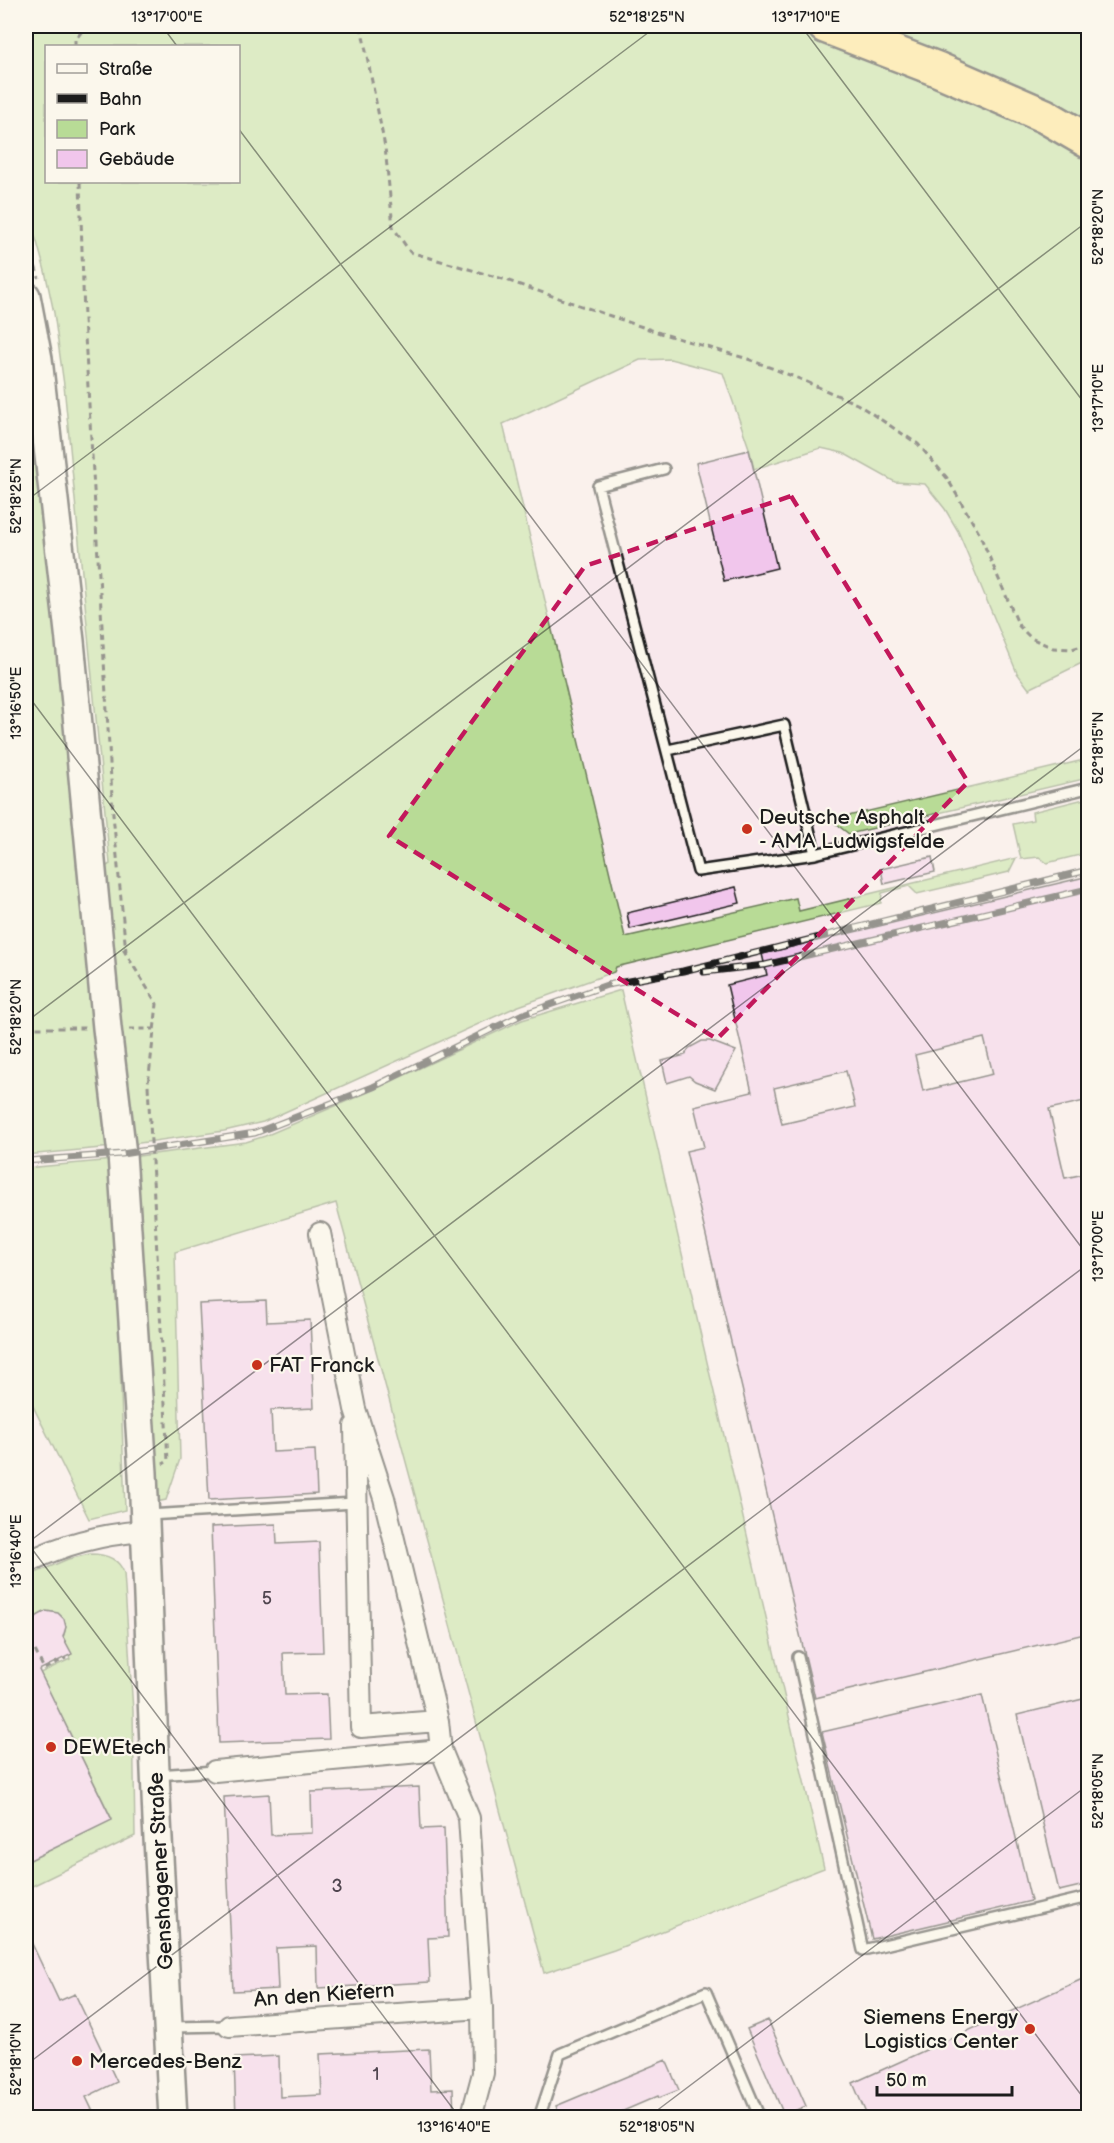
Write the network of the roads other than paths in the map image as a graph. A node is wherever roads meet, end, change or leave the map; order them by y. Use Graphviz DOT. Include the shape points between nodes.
graph roads {
  1 [pos="825,26"];
  2 [pos="1089,141"];
  3 [pos="26,296"];
  4 [pos="664,469"];
  5 [pos="668,750"];
  6 [pos="1089,788"];
  7 [pos="815,854"];
  8 [pos="320,1233"];
  9 [pos="355,1409"];
  10 [pos="384,1498"];
  11 [pos="355,1503"];
  12 [pos="145,1523"];
  13 [pos="26,1563"];
  14 [pos="798,1658"];
  15 [pos="438,1721"];
  16 [pos="441,1750"];
  17 [pos="215,1771"];
  18 [pos="156,1775"];
  19 [pos="1089,1897"];
  20 [pos="482,2008"];
  21 [pos="229,2026"];
  22 [pos="168,2028"];
  23 [pos="173,2118"];
  24 [pos="471,2118"];
  25 [pos="539,2118"];
  26 [pos="760,2118"];
  1 -- 2 [label="highway" via="1035,111"];
  3 -- 12 [label="main road, Genshagener Straße" via="38,359 70,641 122,1154"];
  4 -- 5 [label="lane" via="598,486"];
  5 -- 7 [label="lane" via="698,871"];
  5 -- 7 [label="lane" via="784,725"];
  6 -- 7 [label="lane"];
  8 -- 9 [label="street"];
  9 -- 10 [label="street"];
  9 -- 11 [label="street"];
  10 -- 11 [label="street"];
  10 -- 15 [label="street"];
  11 -- 12 [label="lane" via="195,1511"];
  11 -- 15 [label="street" via="361,1727"];
  12 -- 13 [label="street" via="129,1532 51,1550"];
  12 -- 18 [label="main road, Genshagener Straße"];
  14 -- 19 [label="lane" via="863,1950"];
  15 -- 16 [label="street"];
  16 -- 17 [label="street"];
  16 -- 20 [label="street" via="469,1818"];
  17 -- 18 [label="lane"];
  18 -- 22 [label="main road, Genshagener Straße"];
  20 -- 21 [label="street, An den Kiefern"];
  20 -- 24 [label="street" via="483,2073"];
  21 -- 22 [label="lane, An den Kiefern"];
  22 -- 23 [label="main road, Genshagener Straße"];
  25 -- 26 [label="lane" via="560,2054 706,1992"];
}
